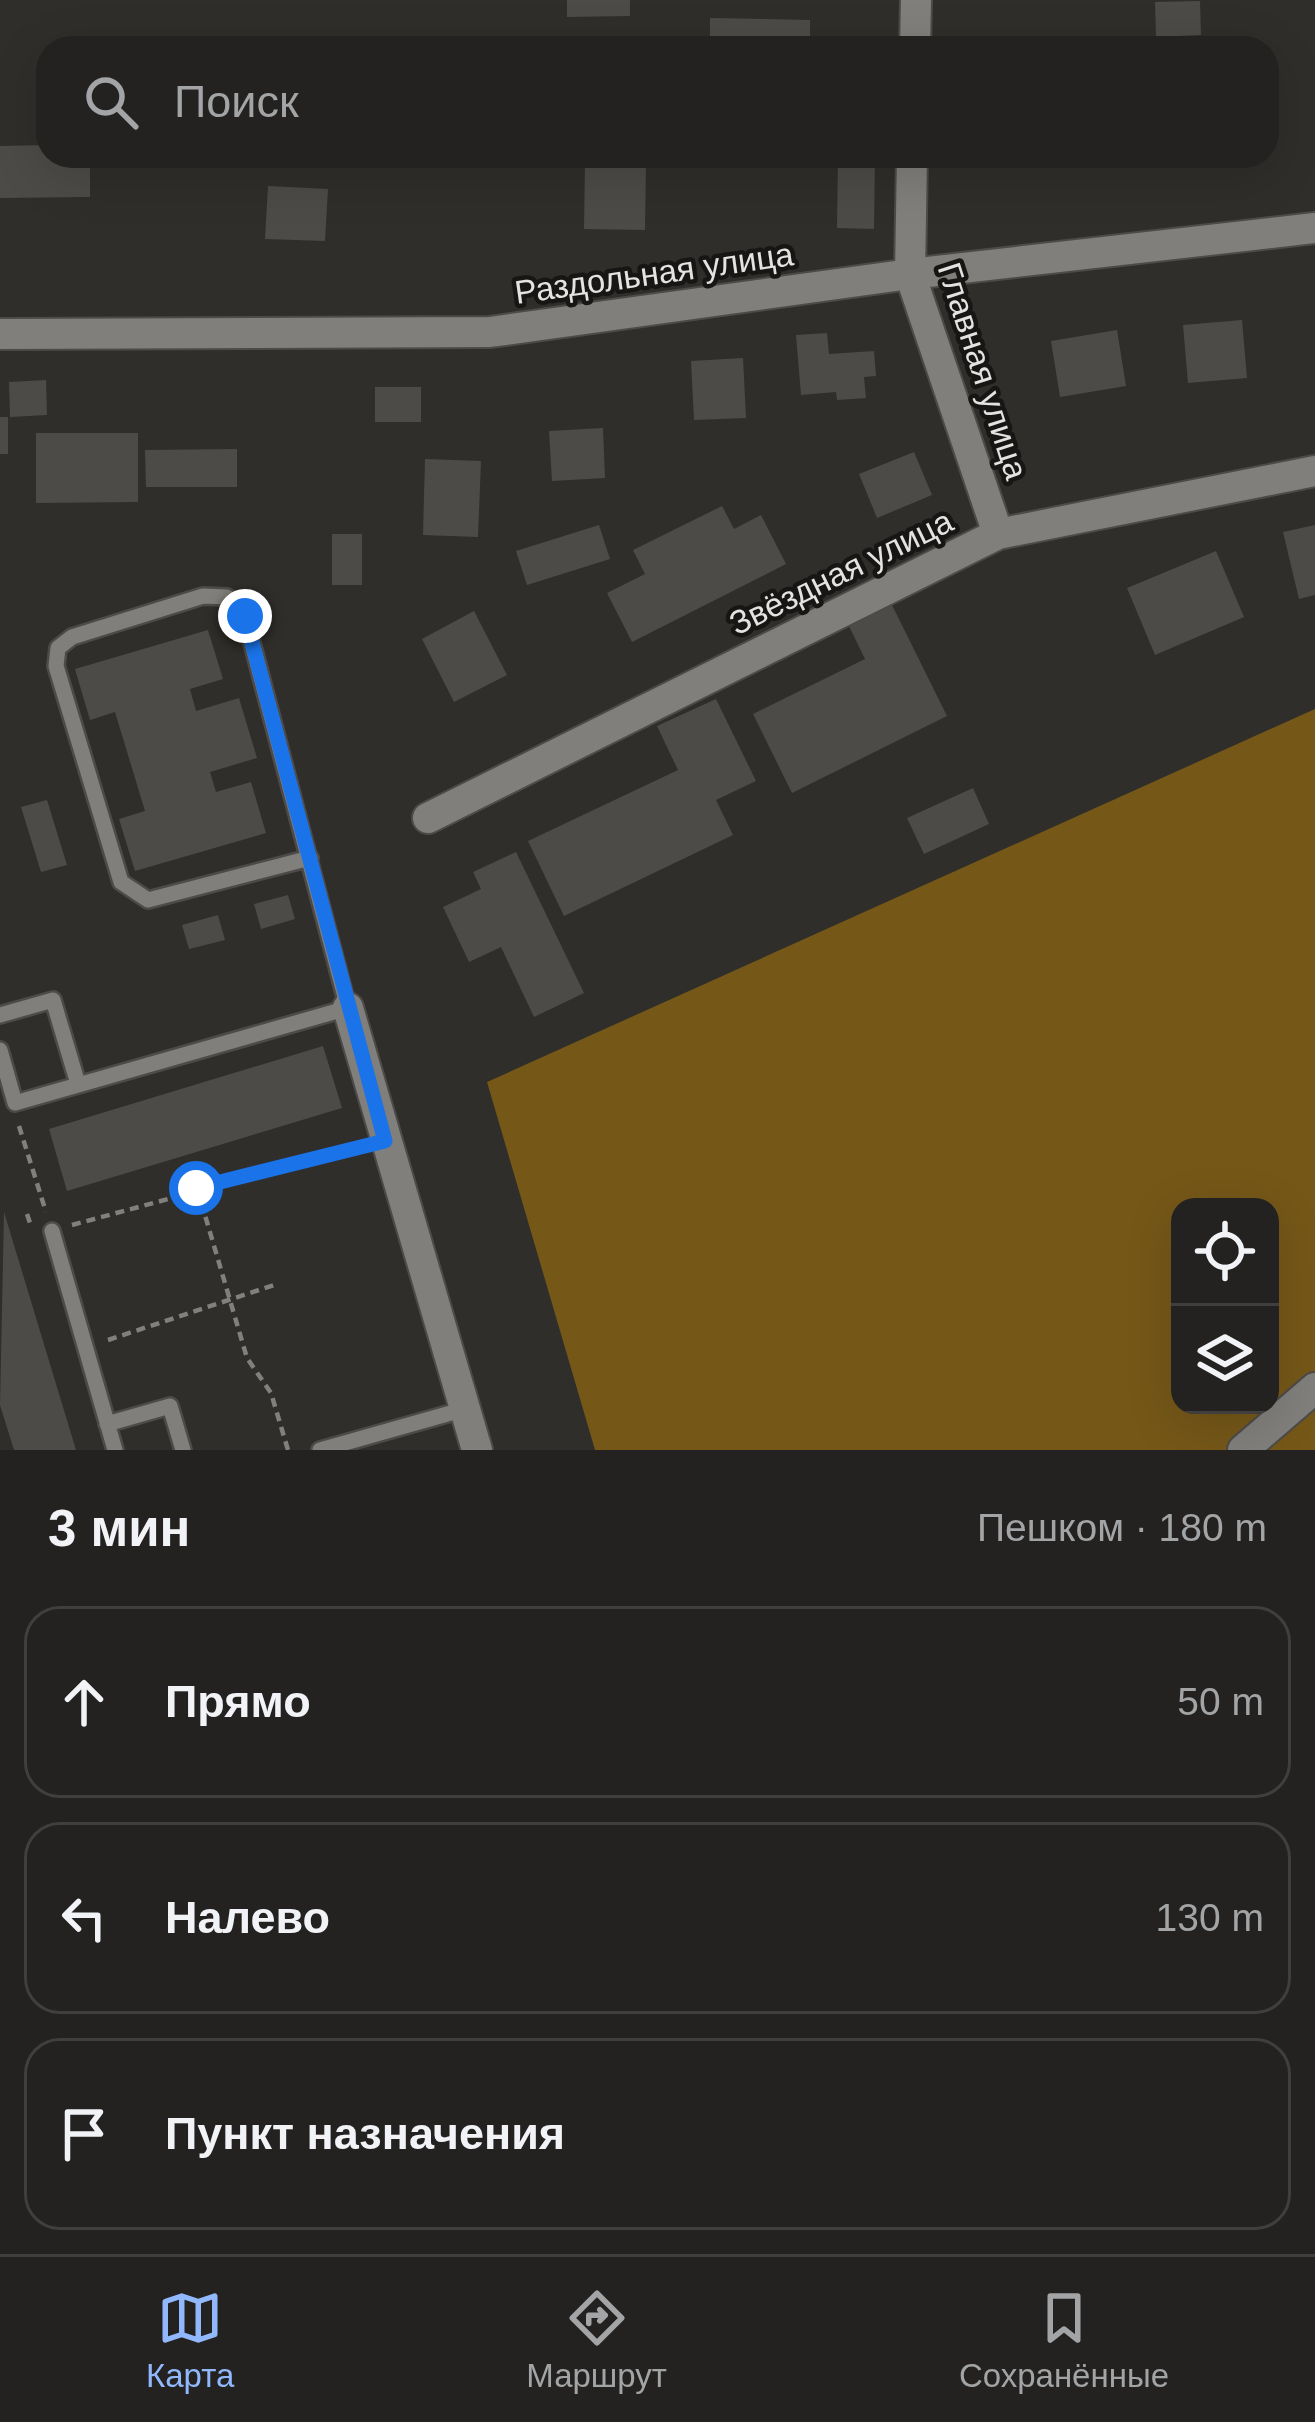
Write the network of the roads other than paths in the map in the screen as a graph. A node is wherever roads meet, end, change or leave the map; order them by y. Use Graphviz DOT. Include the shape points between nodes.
graph roads {
  1 [pos="916,0"];
  2 [pos="915,36"];
  3 [pos="912,168"];
  4 [pos="1315,228"];
  5 [pos="910,274"];
  6 [pos="0,334"];
  7 [pos="1315,471"];
  8 [pos="998,534"];
  9 [pos="428,818"];
  10 [pos="310,858"];
  11 [pos="348,1008"];
  12 [pos="0,1015"];
  13 [pos="0,1050"];
  14 [pos="78,1084"];
  15 [pos="52,1231"];
  16 [pos="1315,1388"];
  17 [pos="464,1409"];
  18 [pos="107,1424"];
  19 [pos="115,1450"];
  20 [pos="183,1450"];
  21 [pos="320,1450"];
  22 [pos="477,1450"];
  23 [pos="1243,1450"];
  1 -- 2 [label="street"];
  3 -- 5 [label="street, Главная улица"];
  4 -- 5 [label="street, Раздольная улица"];
  5 -- 6 [label="street, Раздольная улица" via="490,332"];
  5 -- 8 [label="street, Главная улица"];
  7 -- 8 [label="street, Звёздная улица"];
  8 -- 9 [label="street, Звёздная улица"];
  10 -- 10 [label="lane" via="245,616 227,597 203,596 58,648 56,667 121,882 132,893 148,900"];
  10 -- 11 [label="lane"];
  11 -- 14 [label="lane"];
  11 -- 17 [label="street"];
  12 -- 14 [label="lane" via="53,1000"];
  13 -- 14 [label="lane" via="15,1102"];
  15 -- 18 [label="lane"];
  16 -- 23 [label="street"];
  17 -- 21 [label="lane"];
  17 -- 22 [label="street"];
  18 -- 19 [label="lane"];
  18 -- 20 [label="lane" via="170,1406"];
}
